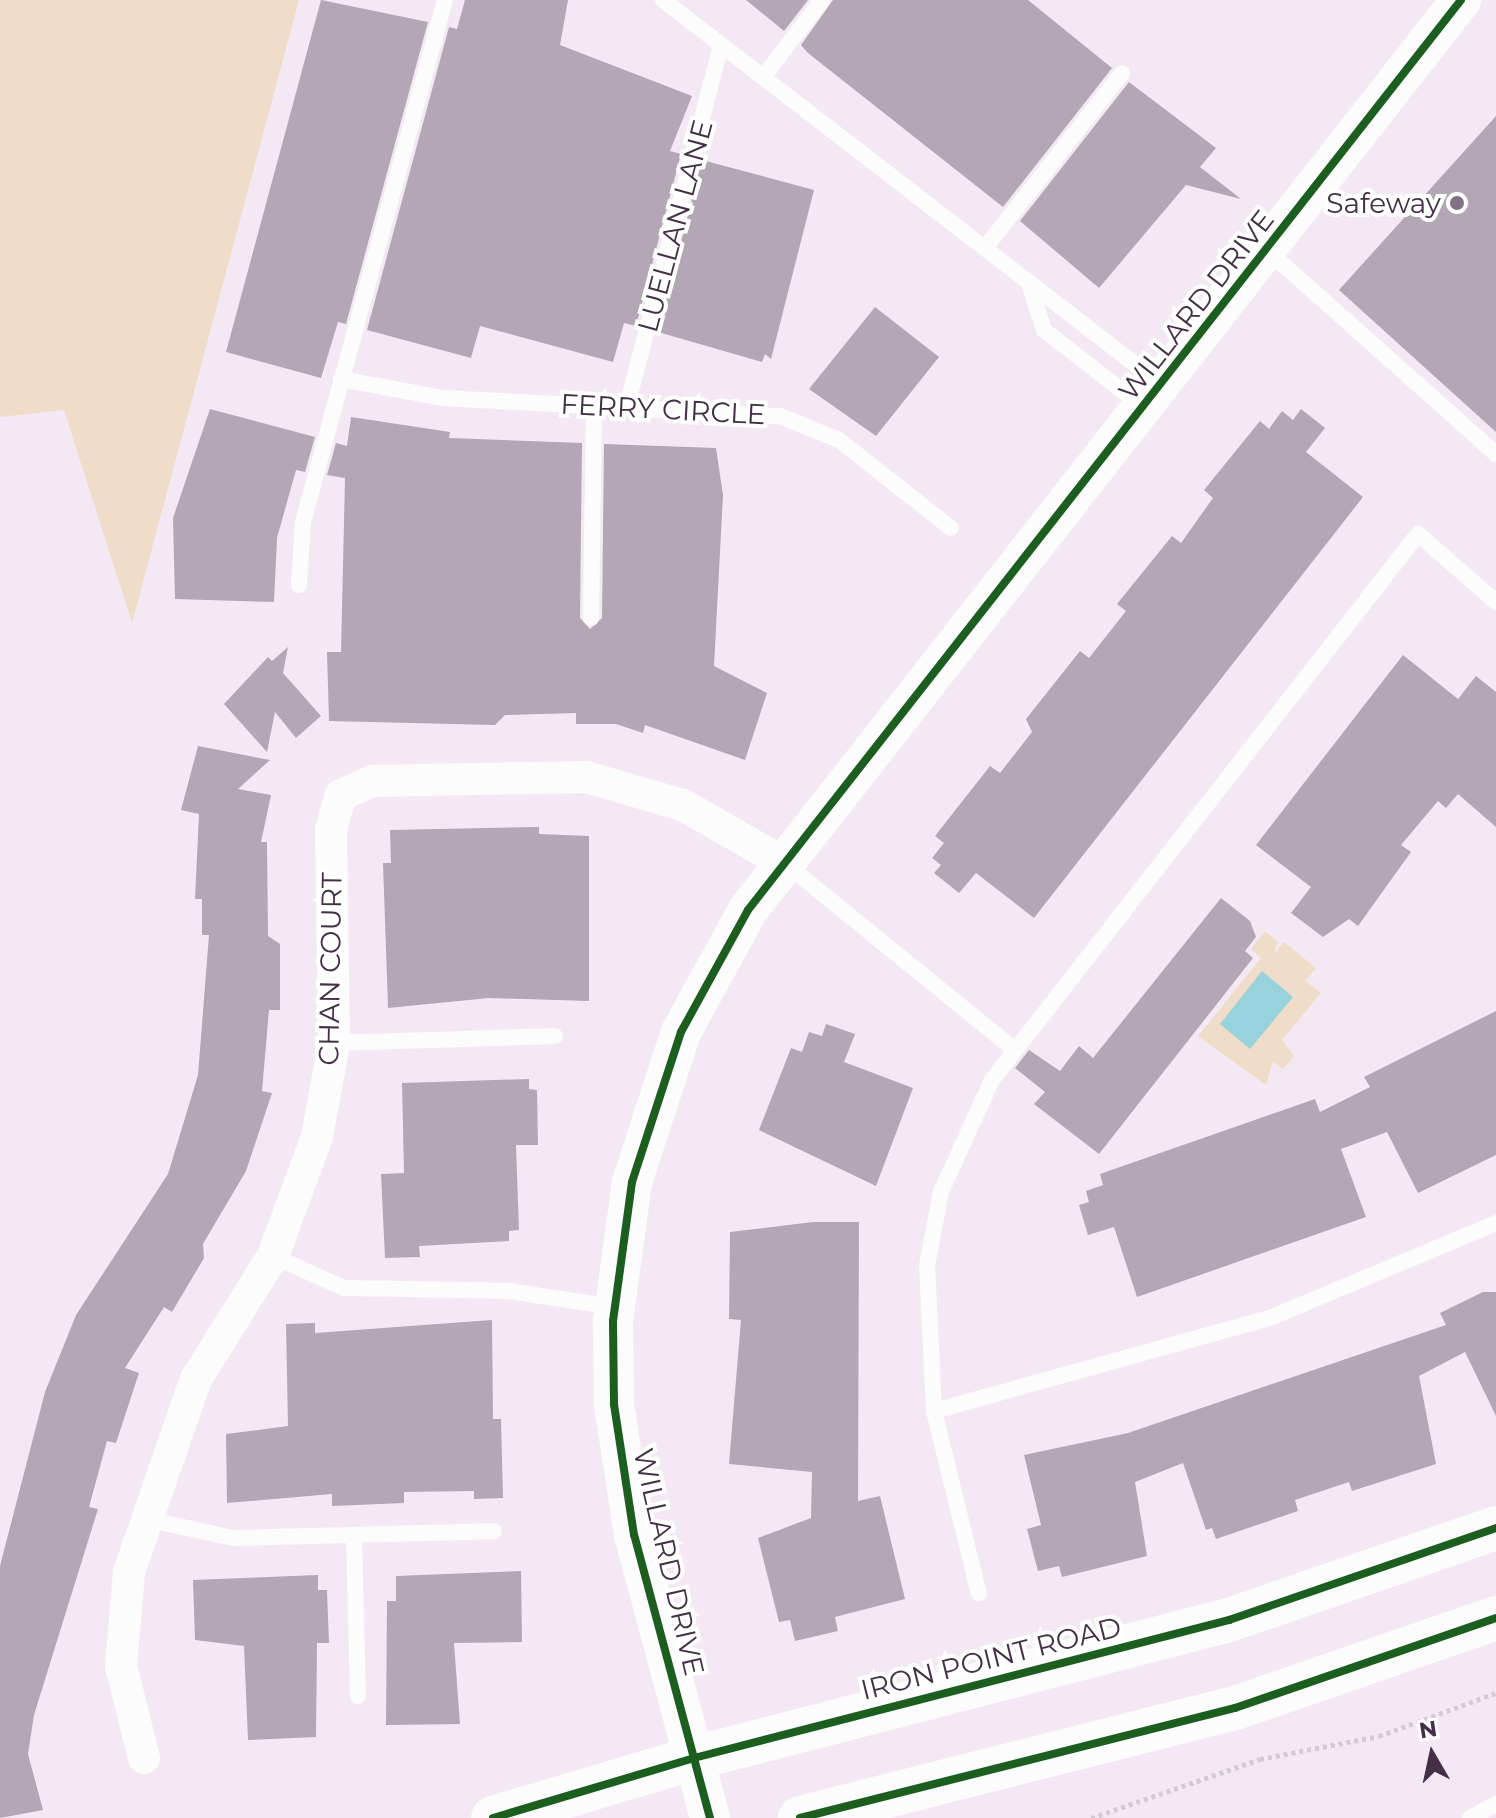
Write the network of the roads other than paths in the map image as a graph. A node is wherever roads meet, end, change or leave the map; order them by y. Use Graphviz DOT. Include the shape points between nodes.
graph roads {
  1 [pos="445,0"];
  2 [pos="663,0"];
  3 [pos="822,0"];
  4 [pos="1461,0"];
  5 [pos="721,45"];
  6 [pos="1122,73"];
  7 [pos="763,77"];
  8 [pos="985,248"];
  9 [pos="1267,250"];
  10 [pos="1029,283"];
  11 [pos="341,379"];
  12 [pos="1153,397"];
  13 [pos="594,404"];
  14 [pos="627,406"];
  15 [pos="1496,454"];
  16 [pos="951,528"];
  17 [pos="299,585"];
  18 [pos="1496,602"];
  19 [pos="591,618"];
  20 [pos="786,864"];
  21 [pos="555,1036"];
  22 [pos="334,1043"];
  23 [pos="1014,1049"];
  24 [pos="1496,1223"];
  25 [pos="273,1256"];
  26 [pos="614,1307"];
  27 [pos="934,1411"];
  28 [pos="146,1519"];
  29 [pos="1496,1528"];
  30 [pos="494,1531"];
  31 [pos="354,1536"];
  32 [pos="979,1594"];
  33 [pos="1496,1618"];
  34 [pos="358,1696"];
  35 [pos="144,1758"];
  36 [pos="694,1758"];
  37 [pos="1496,1804"];
  38 [pos="821,1815"];
  39 [pos="493,1818"];
  40 [pos="710,1818"];
  41 [pos="1470,1818"];
  1 -- 11 [label="lane"];
  2 -- 5 [label="lane"];
  3 -- 7 [label="lane"];
  4 -- 9 [label="street, WILLARD DRIVE"];
  5 -- 7 [label="lane"];
  5 -- 14 [label="lane, LUELLAN LANE"];
  6 -- 8 [label="lane"];
  7 -- 8 [label="lane"];
  8 -- 10 [label="lane"];
  9 -- 12 [label="street, WILLARD DRIVE"];
  9 -- 15 [label="lane"];
  10 -- 12 [label="lane"];
  10 -- 12 [label="lane" via="1044,330"];
  11 -- 13 [label="lane, FERRY CIRCLE" via="435,397"];
  11 -- 17 [label="lane" via="303,522"];
  12 -- 20 [label="street, WILLARD DRIVE"];
  13 -- 14 [label="lane, FERRY CIRCLE"];
  13 -- 19 [label="lane"];
  14 -- 16 [label="lane, FERRY CIRCLE" via="780,416 814,426"];
  18 -- 23 [label="lane" via="1418,534"];
  20 -- 22 [label="street, CHAN COURT" via="713,820 618,783 558,777 359,784 341,795 332,817"];
  20 -- 23 [label="lane"];
  20 -- 26 [label="street, WILLARD DRIVE" via="707,976 664,1074 632,1182"];
  21 -- 22 [label="lane"];
  22 -- 25 [label="street, CHAN COURT" via="317,1137"];
  23 -- 27 [label="lane" via="976,1106 941,1192 925,1315"];
  24 -- 27 [label="lane" via="1270,1318"];
  25 -- 26 [label="lane" via="344,1288 508,1291"];
  25 -- 28 [label="street, CHAN COURT" via="196,1379"];
  26 -- 36 [label="street, WILLARD DRIVE" via="614,1404 634,1535"];
  27 -- 32 [label="lane"];
  28 -- 31 [label="lane" via="215,1537"];
  28 -- 35 [label="street, CHAN COURT" via="120,1638 124,1699"];
  29 -- 36 [label="main road, IRON POINT ROAD" via="1229,1620"];
  30 -- 31 [label="lane"];
  31 -- 34 [label="lane"];
  33 -- 38 [label="main road" via="1235,1708"];
  36 -- 39 [label="main road, IRON POINT ROAD"];
  36 -- 40 [label="street, WILLARD DRIVE"];
  37 -- 41 [label="lane"];
}
